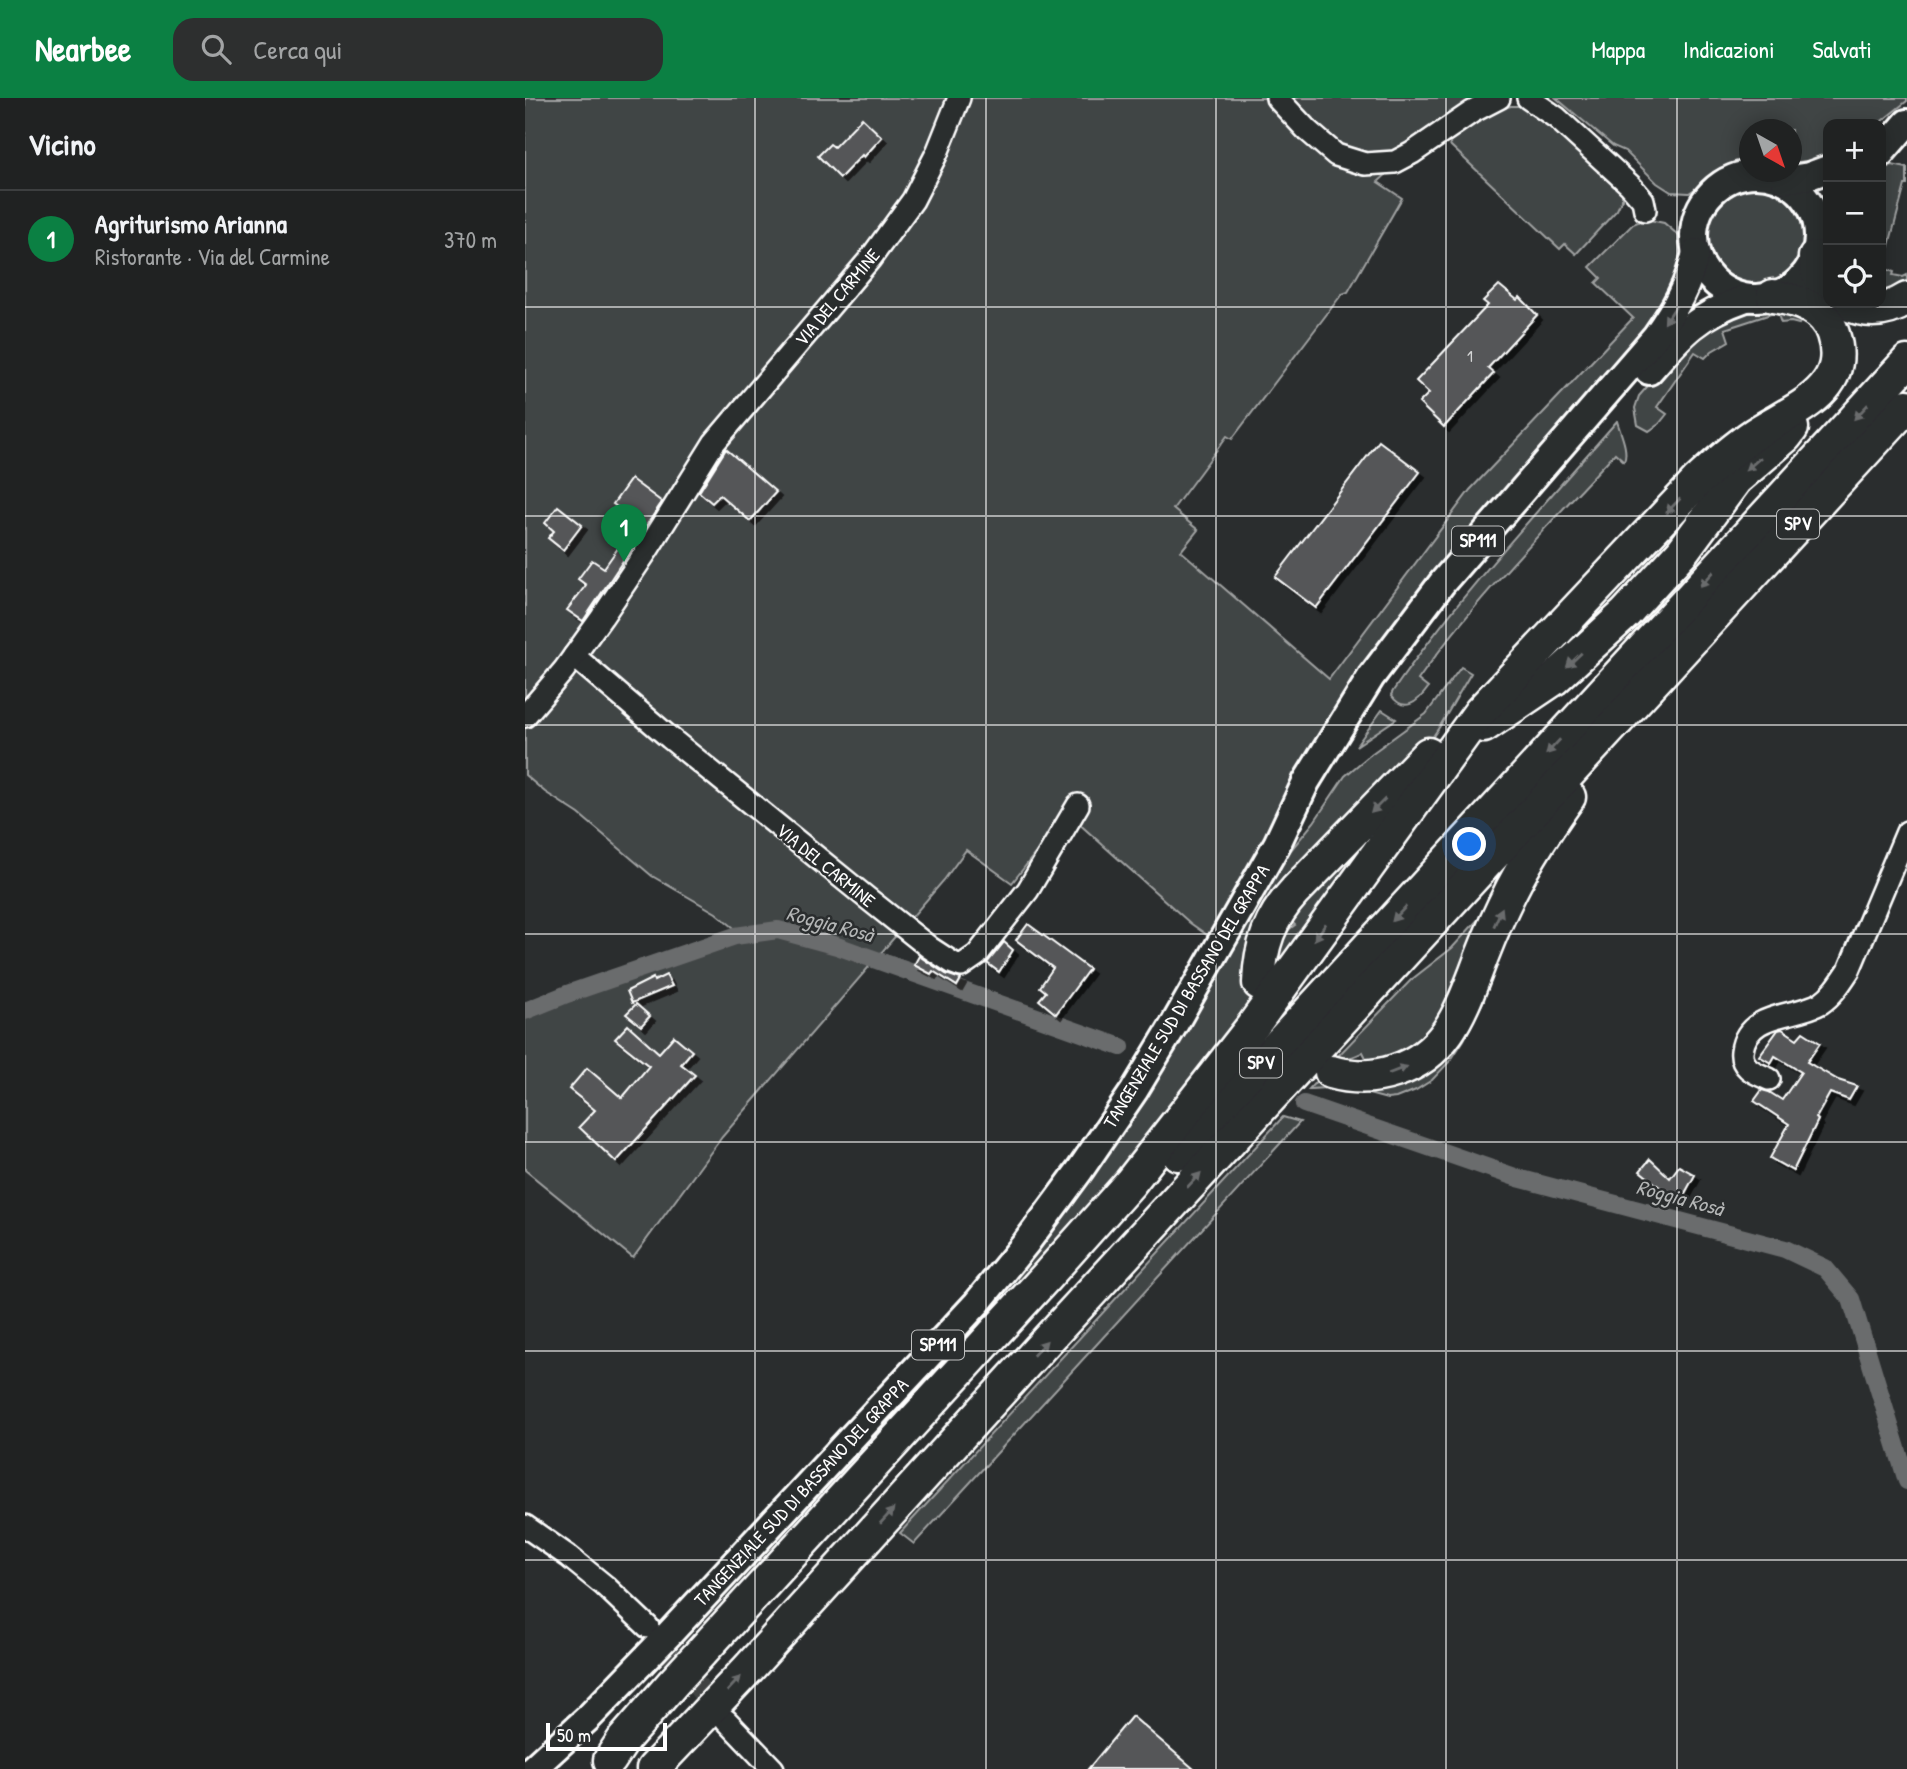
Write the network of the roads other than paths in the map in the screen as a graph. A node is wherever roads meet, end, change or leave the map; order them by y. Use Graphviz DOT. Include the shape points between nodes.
graph roads {
  1 [pos="959,98"];
  2 [pos="1277,98"];
  3 [pos="1499,98"];
  4 [pos="1528,98"];
  5 [pos="1907,121"];
  6 [pos="1886,134"];
  7 [pos="1886,147"];
  8 [pos="1823,171"];
  9 [pos="1739,176"];
  10 [pos="1802,177"];
  11 [pos="1788,182"];
  12 [pos="1645,210"];
  13 [pos="1821,236"];
  14 [pos="1696,252"];
  15 [pos="1823,282"];
  16 [pos="1760,297"];
  17 [pos="1907,299"];
  18 [pos="1858,308"];
  19 [pos="1907,362"];
  20 [pos="1816,396"];
  21 [pos="1907,407"];
  22 [pos="1690,642"];
  23 [pos="574,656"];
  24 [pos="1480,712"];
  25 [pos="525,716"];
  26 [pos="1454,747"];
  27 [pos="1078,805"];
  28 [pos="1907,832"];
  29 [pos="1277,844"];
  30 [pos="1259,983"];
  31 [pos="1331,1072"];
  32 [pos="1769,1079"];
  33 [pos="525,1526"];
  34 [pos="648,1627"];
  35 [pos="726,1720"];
  36 [pos="605,1764"];
  37 [pos="532,1769"];
  38 [pos="653,1769"];
  39 [pos="773,1769"];
  1 -- 23 [label="street, VIA DEL CARMINE" via="913,200 870,259 714,443"];
  2 -- 3 [label="street" via="1336,155 1365,164 1395,162"];
  4 -- 12 [label="street" via="1557,118 1630,185"];
  5 -- 6 [label="main road"];
  5 -- 7 [label="main road"];
  8 -- 10 [label="main road, TANGENZIALE SUD DI BASSANO DEL GRAPPA / SP111"];
  9 -- 14 [label="main road, TANGENZIALE SUD DI BASSANO DEL GRAPPA / SP111" via="1709,194 1700,208 1695,223"];
  11 -- 13 [label="main road" via="1810,202"];
  13 -- 15 [label="highway" via="1817,272"];
  13 -- 16 [label="main road, TANGENZIALE SUD DI BASSANO DEL GRAPPA / SP111" via="1795,286"];
  14 -- 16 [label="main road" via="1701,266 1720,287 1732,294"];
  14 -- 29 [label="main road, TANGENZIALE SUD DI BASSANO DEL GRAPPA / SP111, one-way" via="1685,289 1656,336 1442,583 1378,668 1307,782"];
  16 -- 20 [label="highway" via="1792,300 1825,318 1836,348 1835,365"];
  16 -- 29 [label="main road, TANGENZIALE SUD DI BASSANO DEL GRAPPA / SP111" via="1727,304 1702,317 1675,341 1416,645"];
  17 -- 18 [label="highway" via="1889,308"];
  19 -- 36 [label="highway, SPV, one-way" via="806,1558"];
  20 -- 24 [label="highway, one-way" via="1737,447 1697,482"];
  20 -- 26 [label="highway, one-way" via="1786,436 1736,479 1682,552 1625,614 1554,679"];
  21 -- 22 [label="highway, SPV"];
  31 -- 22 [label="highway, one-way" via="1359,1077 1386,1074 1415,1063 1444,1038 1533,850 1585,775 1672,680"];
  38 -- 22 [label="highway, SPV, one-way"];
  23 -- 25 [label="street, VIA DEL CARMINE"];
  23 -- 27 [label="street, VIA DEL CARMINE" via="867,898 930,948 961,966 977,955 1028,890"];
  24 -- 26 [label="highway"];
  24 -- 30 [label="highway, one-way" via="1444,738 1286,902 1266,934"];
  26 -- 36 [label="highway, one-way" via="1252,1027 1130,1183 673,1683"];
  28 -- 32 [label="street" via="1849,970 1836,989 1805,1010 1769,1018 1753,1028 1743,1043 1741,1058 1746,1067"];
  29 -- 37 [label="main road, TANGENZIALE SUD DI BASSANO DEL GRAPPA / SP111" via="1134,1091 1026,1243 977,1303 669,1634"];
  33 -- 34 [label="street" via="605,1586"];
  35 -- 39 [label="street"];
}
